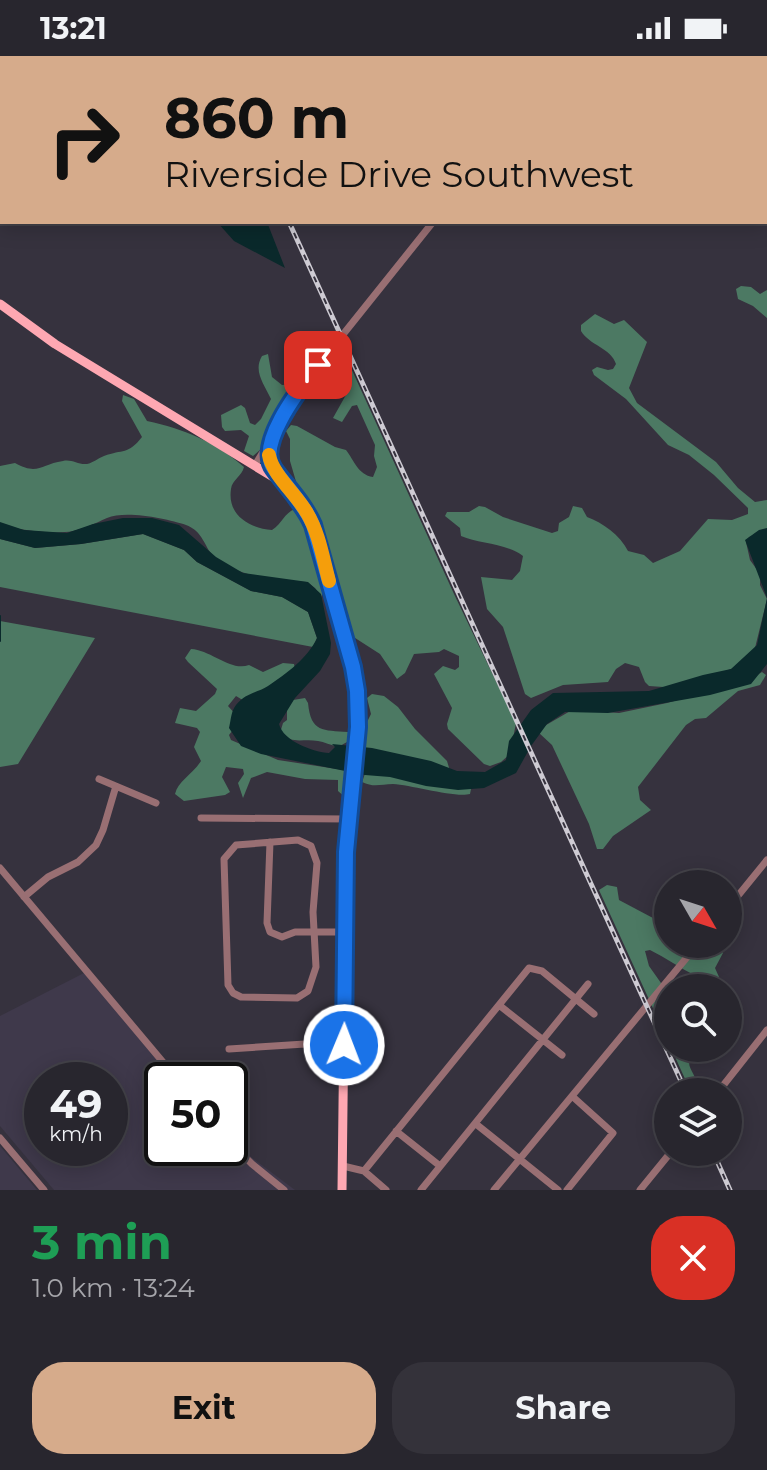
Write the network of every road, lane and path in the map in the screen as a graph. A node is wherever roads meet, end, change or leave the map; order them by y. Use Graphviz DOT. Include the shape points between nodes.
graph roads {
  1 [pos="431,224"];
  2 [pos="0,304"];
  3 [pos="270,440"];
  4 [pos="255,465"];
  5 [pos="289,489"];
  6 [pos="99,779"];
  7 [pos="116,786"];
  8 [pos="156,803"];
  9 [pos="201,818"];
  10 [pos="347,819"];
  11 [pos="270,842"];
  12 [pos="83,843"];
  13 [pos="91,850"];
  14 [pos="767,860"];
  15 [pos="0,868"];
  16 [pos="742,891"];
  17 [pos="24,897"];
  18 [pos="315,932"];
  19 [pos="345,932"];
  20 [pos="686,958"];
  21 [pos="588,984"];
  22 [pos="575,999"];
  23 [pos="499,1005"];
  24 [pos="594,1014"];
  25 [pos="767,1030"];
  26 [pos="543,1040"];
  27 [pos="344,1045"];
  28 [pos="229,1049"];
  29 [pos="562,1055"];
  30 [pos="163,1062"];
  31 [pos="729,1078"];
  32 [pos="572,1096"];
  33 [pos="476,1124"];
  34 [pos="396,1131"];
  35 [pos="0,1138"];
  36 [pos="520,1159"];
  37 [pos="248,1160"];
  38 [pos="343,1166"];
  39 [pos="440,1166"];
  40 [pos="660,1166"];
  41 [pos="364,1171"];
  42 [pos="44,1190"];
  43 [pos="284,1190"];
  44 [pos="342,1190"];
  45 [pos="386,1190"];
  46 [pos="421,1190"];
  47 [pos="494,1190"];
  48 [pos="558,1190"];
  49 [pos="567,1190"];
  50 [pos="640,1190"];
  1 -- 3 [label="street" via="309,377"];
  2 -- 4 [label="main road" via="55,344"];
  3 -- 4 [label="street"];
  3 -- 5 [label="street" via="270,461"];
  4 -- 5 [label="main road"];
  5 -- 10 [label="main road" via="315,532 355,674 357,737"];
  6 -- 7 [label="street"];
  7 -- 8 [label="street"];
  7 -- 13 [label="street"];
  9 -- 10 [label="street"];
  10 -- 19 [label="main road"];
  11 -- 18 [label="street" via="306,842 314,852"];
  11 -- 18 [label="street" via="270,932 282,937"];
  11 -- 18 [label="street" via="236,845 224,859 226,969 233,993 248,999 303,995 316,967"];
  12 -- 13 [label="street"];
  13 -- 17 [label="street"];
  14 -- 16 [label="street"];
  15 -- 17 [label="street"];
  17 -- 30 [label="street"];
  18 -- 19 [label="street"];
  19 -- 27 [label="main road"];
  20 -- 32 [label="street"];
  21 -- 22 [label="street"];
  22 -- 23 [label="street" via="551,978 529,968"];
  22 -- 24 [label="street"];
  22 -- 26 [label="street"];
  23 -- 26 [label="street"];
  23 -- 34 [label="street"];
  25 -- 31 [label="street"];
  26 -- 29 [label="street"];
  26 -- 33 [label="street"];
  27 -- 28 [label="street"];
  27 -- 38 [label="main road"];
  32 -- 36 [label="street"];
  32 -- 49 [label="street" via="613,1133"];
  33 -- 36 [label="street"];
  33 -- 39 [label="street"];
  34 -- 39 [label="street"];
  34 -- 41 [label="street"];
  35 -- 42 [label="street"];
  36 -- 47 [label="street"];
  36 -- 48 [label="street"];
  37 -- 43 [label="street"];
  38 -- 41 [label="street"];
  38 -- 44 [label="main road"];
  39 -- 46 [label="street"];
  40 -- 50 [label="street"];
  41 -- 45 [label="street"];
}
